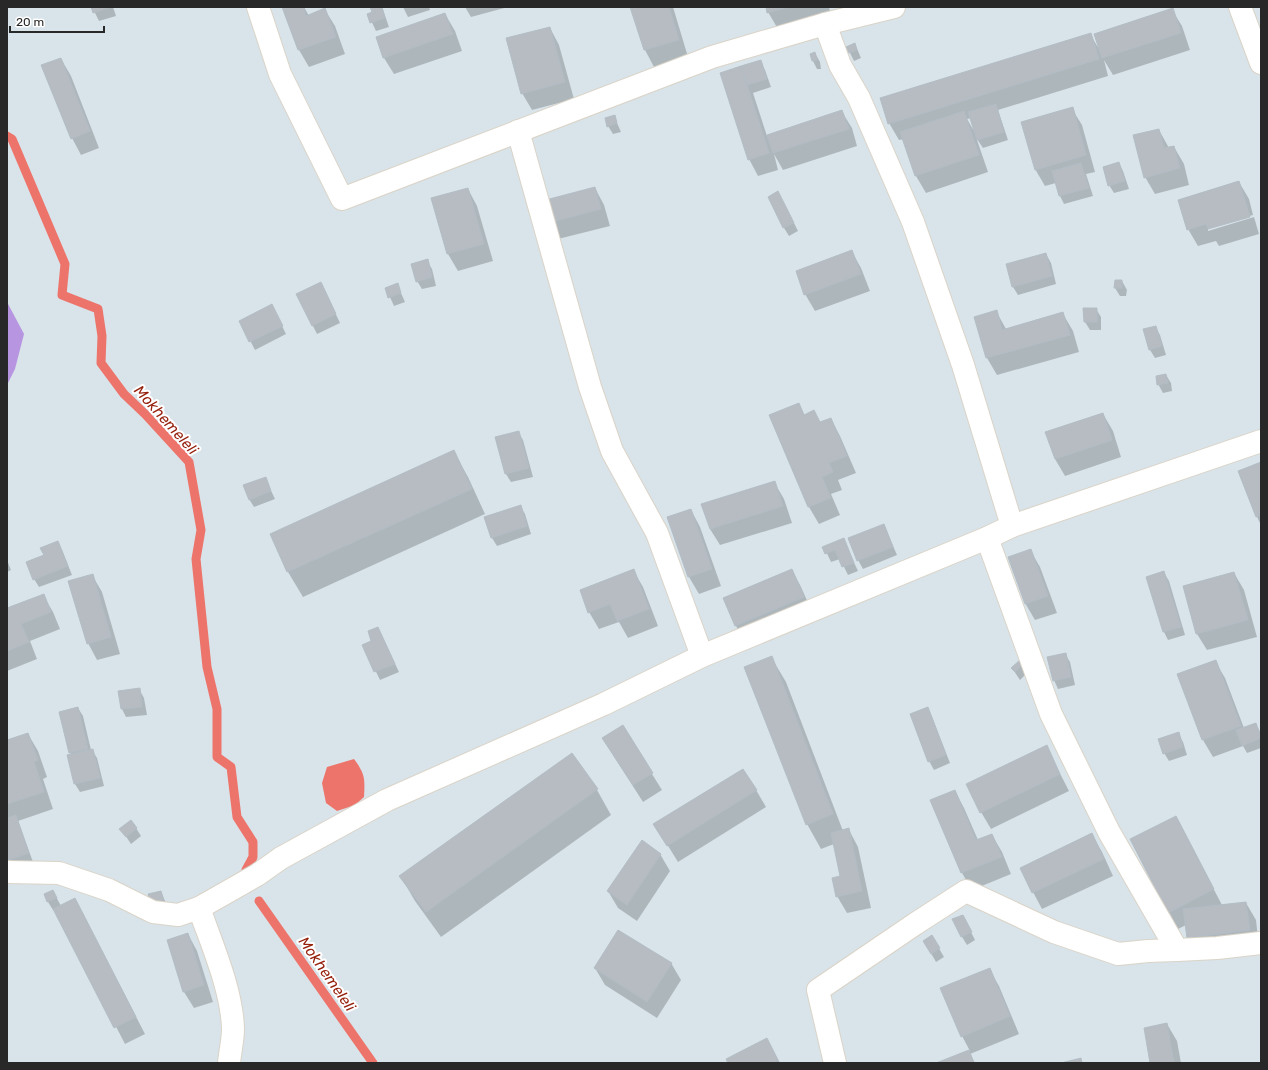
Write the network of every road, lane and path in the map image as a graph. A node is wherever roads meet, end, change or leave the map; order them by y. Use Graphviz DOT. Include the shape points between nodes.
graph roads {
  1 [pos="258,7"];
  2 [pos="894,7"];
  3 [pos="1240,7"];
  4 [pos="825,24"];
  5 [pos="1261,63"];
  6 [pos="518,131"];
  7 [pos="1261,441"];
  8 [pos="1012,526"];
  9 [pos="987,538"];
  10 [pos="702,656"];
  11 [pos="7,872"];
  12 [pos="199,908"];
  13 [pos="1261,943"];
  14 [pos="1176,950"];
  15 [pos="229,1063"];
  16 [pos="835,1063"];
  1 -- 6 [label="street" via="280,74 342,199"];
  2 -- 4 [label="street"];
  3 -- 5 [label="street"];
  4 -- 6 [label="street" via="712,57"];
  4 -- 8 [label="street" via="840,66 859,98 913,222 963,365"];
  6 -- 10 [label="street" via="590,387 612,451 657,533"];
  7 -- 8 [label="street"];
  8 -- 9 [label="street"];
  9 -- 10 [label="street"];
  9 -- 14 [label="street" via="1051,714 1109,832"];
  10 -- 12 [label="street" via="604,704 387,800 281,858 257,876"];
  11 -- 12 [label="street" via="59,873 109,890 153,912 178,915"];
  12 -- 15 [label="street" via="218,960 229,1001 233,1030"];
  13 -- 14 [label="street"];
  14 -- 16 [label="street" via="1118,954 1054,932 966,891 818,990"];
}
